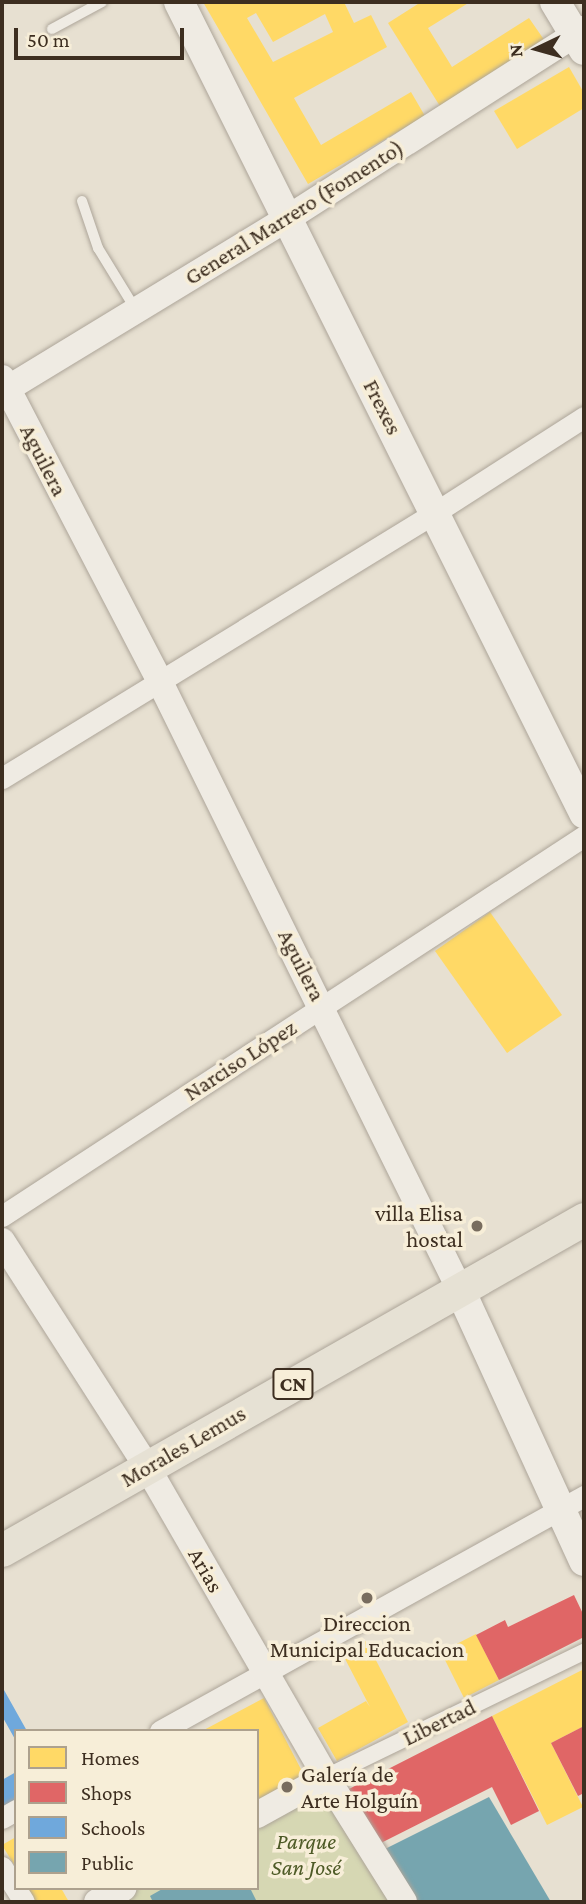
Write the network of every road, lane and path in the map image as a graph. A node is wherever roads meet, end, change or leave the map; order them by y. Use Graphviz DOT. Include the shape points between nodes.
graph roads {
  1 [pos="102,2"];
  2 [pos="179,2"];
  3 [pos="555,2"];
  4 [pos="52,29"];
  5 [pos="581,38"];
  6 [pos="82,201"];
  7 [pos="288,218"];
  8 [pos="136,310"];
  9 [pos="4,386"];
  10 [pos="584,416"];
  11 [pos="436,512"];
  12 [pos="159,680"];
  13 [pos="2,778"];
  14 [pos="584,813"];
  15 [pos="584,836"];
  16 [pos="322,1006"];
  17 [pos="2,1216"];
  18 [pos="584,1219"];
  19 [pos="2,1241"];
  20 [pos="460,1290"];
  21 [pos="147,1467"];
  22 [pos="572,1503"];
  23 [pos="2,1550"];
  24 [pos="584,1561"];
  25 [pos="584,1652"];
  26 [pos="265,1673"];
  27 [pos="164,1729"];
  28 [pos="326,1777"];
  29 [pos="259,1814"];
  30 [pos="2,1867"];
  31 [pos="14,1886"];
  32 [pos="119,1890"];
  33 [pos="97,1902"];
  34 [pos="404,1902"];
  1 -- 4 [label="lane"];
  2 -- 7 [label="main road, Frexes"];
  3 -- 5 [label="main road"];
  5 -- 7 [label="street, General Marrero (Fomento)"];
  6 -- 8 [label="lane" via="98,248"];
  7 -- 8 [label="street, General Marrero (Fomento)"];
  7 -- 11 [label="main road, Frexes"];
  8 -- 9 [label="street, General Marrero (Fomento)"];
  9 -- 12 [label="street, Aguilera"];
  10 -- 11 [label="street"];
  11 -- 12 [label="street"];
  11 -- 14 [label="main road, Frexes"];
  12 -- 13 [label="street"];
  12 -- 16 [label="street, Aguilera"];
  15 -- 16 [label="street, Narciso López"];
  16 -- 17 [label="street, Narciso López"];
  16 -- 20 [label="street, Aguilera"];
  18 -- 20 [label="main road, Morales Lemus / CN"];
  19 -- 21 [label="street, Arias"];
  20 -- 21 [label="main road, Morales Lemus / CN"];
  20 -- 22 [label="main road, Aguilera"];
  21 -- 23 [label="main road, Morales Lemus / CN"];
  21 -- 26 [label="street, Arias"];
  22 -- 24 [label="main road, Aguilera"];
  22 -- 26 [label="street"];
  25 -- 28 [label="street, Libertad"];
  26 -- 27 [label="street"];
  26 -- 28 [label="street, Arias"];
  28 -- 29 [label="street, Libertad"];
  28 -- 34 [label="street, Arias"];
  30 -- 31 [label="street"];
  32 -- 33 [label="street"];
}
